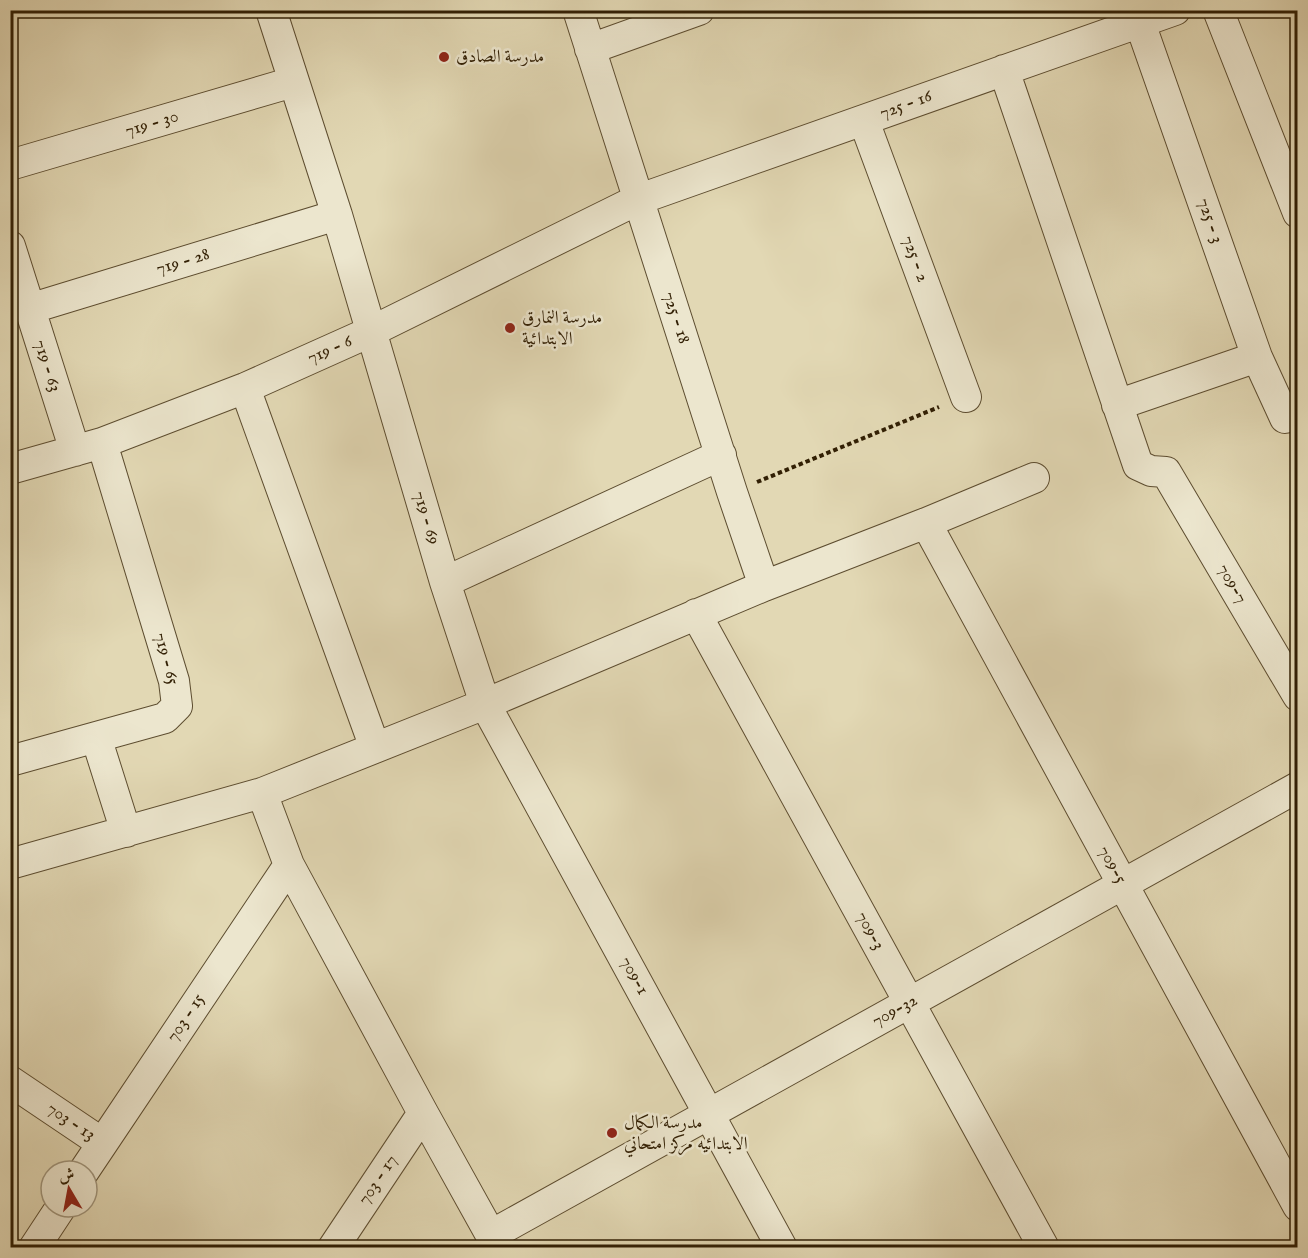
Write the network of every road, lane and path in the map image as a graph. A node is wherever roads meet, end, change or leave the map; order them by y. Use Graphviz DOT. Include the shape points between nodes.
graph roads {
  1 [pos="271,10"];
  2 [pos="578,10"];
  3 [pos="699,10"];
  4 [pos="1174,10"];
  5 [pos="1218,10"];
  6 [pos="1140,23"];
  7 [pos="590,49"];
  8 [pos="1004,70"];
  9 [pos="293,82"];
  10 [pos="864,121"];
  11 [pos="1288,164"];
  12 [pos="10,165"];
  13 [pos="637,200"];
  14 [pos="1298,213"];
  15 [pos="337,215"];
  16 [pos="10,246"];
  17 [pos="29,309"];
  18 [pos="370,332"];
  19 [pos="1257,357"];
  20 [pos="245,388"];
  21 [pos="966,397"];
  22 [pos="1117,405"];
  23 [pos="1291,416"];
  24 [pos="88,447"];
  25 [pos="721,455"];
  26 [pos="10,469"];
  27 [pos="1034,478"];
  28 [pos="732,492"];
  29 [pos="926,523"];
  30 [pos="445,582"];
  31 [pos="764,586"];
  32 [pos="696,614"];
  33 [pos="1298,696"];
  34 [pos="485,704"];
  35 [pos="96,736"];
  36 [pos="375,748"];
  37 [pos="10,761"];
  38 [pos="1298,787"];
  39 [pos="262,793"];
  40 [pos="126,832"];
  41 [pos="10,864"];
  42 [pos="289,865"];
  43 [pos="1122,884"];
  44 [pos="909,1003"];
  45 [pos="10,1081"];
  46 [pos="423,1113"];
  47 [pos="709,1114"];
  48 [pos="102,1143"];
  49 [pos="92,1159"];
  50 [pos="1298,1206"];
  51 [pos="53,1219"];
  52 [pos="495,1241"];
  53 [pos="34,1248"];
  54 [pos="333,1248"];
  55 [pos="782,1248"];
  56 [pos="1044,1248"];
  1 -- 9 [label="street, 719 - 69"];
  2 -- 7 [label="street, 725 - 18"];
  3 -- 7 [label="street"];
  4 -- 6 [label="street, 725 - 16"];
  5 -- 11 [label="street"];
  6 -- 8 [label="street, 725 - 16"];
  6 -- 19 [label="street, 725 - 3"];
  7 -- 13 [label="street, 725 - 18"];
  8 -- 10 [label="street, 725 - 16"];
  8 -- 22 [label="street"];
  9 -- 12 [label="street, 719 - 30"];
  9 -- 15 [label="street, 719 - 69"];
  10 -- 13 [label="street, 725 - 16"];
  10 -- 21 [label="street, 725 - 2"];
  11 -- 14 [label="street"];
  13 -- 18 [label="street, 719 - 6"];
  13 -- 25 [label="street, 725 - 18"];
  15 -- 17 [label="street, 719 - 28"];
  15 -- 18 [label="street, 719 - 69"];
  16 -- 17 [label="street, 719 - 63"];
  17 -- 24 [label="street, 719 - 63"];
  18 -- 20 [label="street, 719 - 6"];
  18 -- 30 [label="street, 719 - 69"];
  19 -- 22 [label="street"];
  19 -- 23 [label="street, 725 - 3"];
  20 -- 24 [label="street, 719 - 6"];
  20 -- 36 [label="street"];
  21 -- 28 [label="path"];
  22 -- 33 [label="street, 709-7" via="1138,465 1166,472"];
  24 -- 26 [label="street, 719 - 6"];
  24 -- 35 [label="street, 719 - 65" via="174,681 177,706 165,718"];
  25 -- 28 [label="street, 725 - 18"];
  25 -- 30 [label="street"];
  27 -- 29 [label="street"];
  28 -- 31 [label="street, 725 - 18"];
  29 -- 31 [label="street"];
  29 -- 43 [label="street, 709-5"];
  30 -- 34 [label="street, 719 - 69"];
  31 -- 32 [label="street"];
  32 -- 34 [label="street"];
  32 -- 44 [label="street, 709-3"];
  34 -- 36 [label="street"];
  34 -- 47 [label="street, 709-1"];
  35 -- 37 [label="street, 719 - 65"];
  35 -- 40 [label="street"];
  36 -- 39 [label="street"];
  38 -- 43 [label="street, 709-32"];
  39 -- 40 [label="street"];
  39 -- 42 [label="street"];
  40 -- 41 [label="street"];
  42 -- 46 [label="street"];
  42 -- 48 [label="street, 703 - 15"];
  43 -- 44 [label="street, 709-32"];
  43 -- 50 [label="street, 709-5"];
  44 -- 47 [label="street, 709-32"];
  44 -- 56 [label="street, 709-3"];
  45 -- 48 [label="street, 703 - 13"];
  46 -- 52 [label="street"];
  46 -- 54 [label="street, 703 - 17"];
  47 -- 52 [label="street, 709-32"];
  47 -- 55 [label="street, 709-1"];
  48 -- 49 [label="street, 703 - 15"];
  51 -- 53 [label="street"];
}
